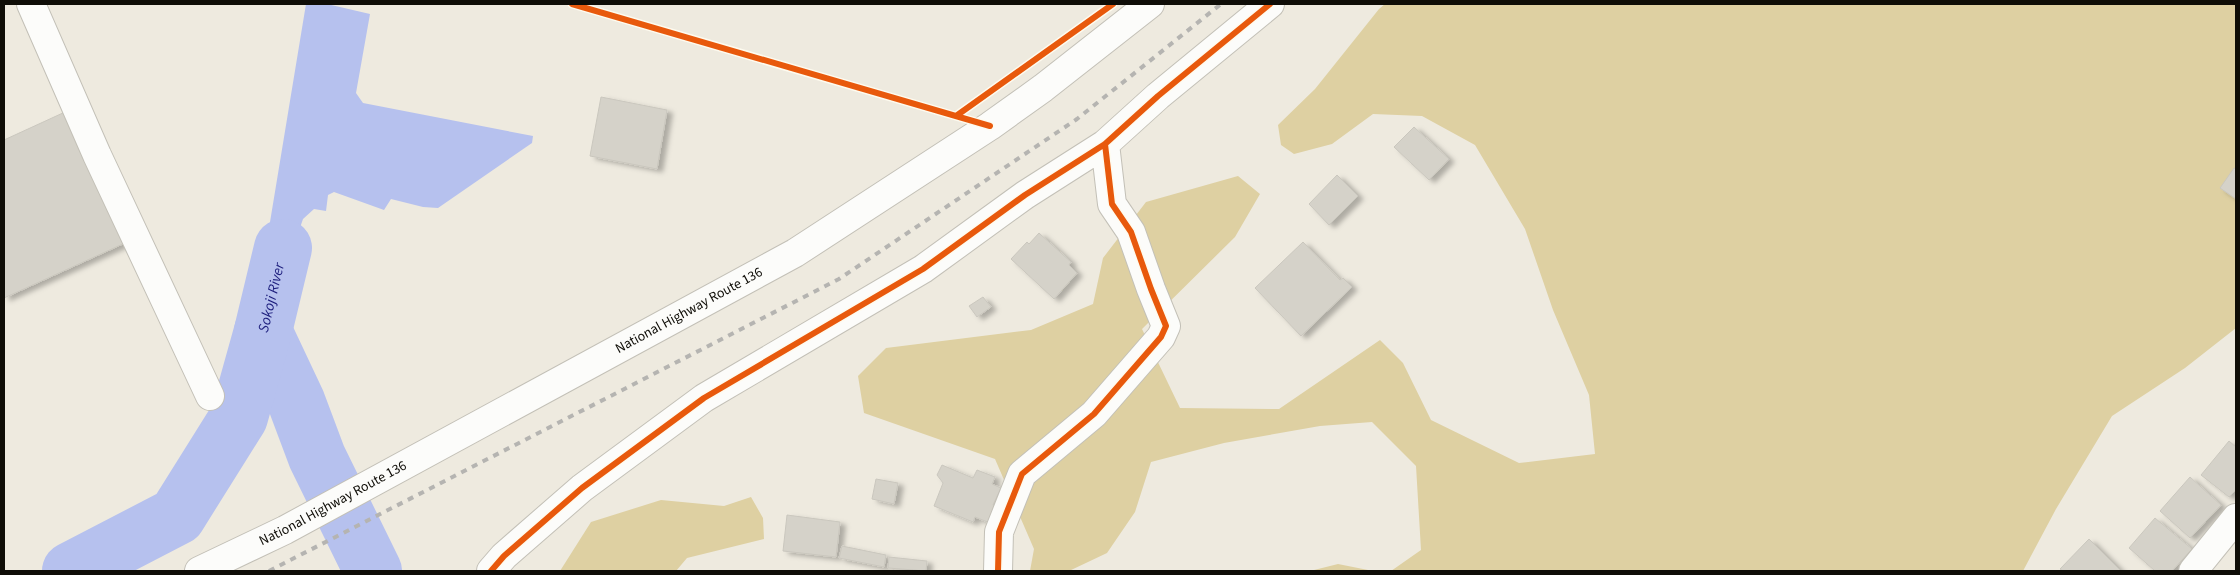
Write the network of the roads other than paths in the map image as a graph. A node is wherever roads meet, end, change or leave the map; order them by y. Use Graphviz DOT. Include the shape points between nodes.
graph roads {
  1 [pos="31,4"];
  2 [pos="1150,4"];
  3 [pos="1270,4"];
  4 [pos="1106,144"];
  5 [pos="210,396"];
  6 [pos="2236,518"];
  7 [pos="199,571"];
  8 [pos="491,571"];
  9 [pos="998,571"];
  10 [pos="2193,571"];
  1 -- 5 [label="main road" via="97,155"];
  2 -- 7 [label="main road, National Highway Route 136" via="1043,88 795,253 375,482"];
  3 -- 4 [label="main road" via="1158,96"];
  4 -- 8 [label="main road" via="1025,195 923,270 704,398 582,488"];
  4 -- 9 [label="main road" via="1112,204 1131,232 1166,326 1161,337 1094,414 1022,474 999,532"];
  6 -- 10 [label="main road"];
}
